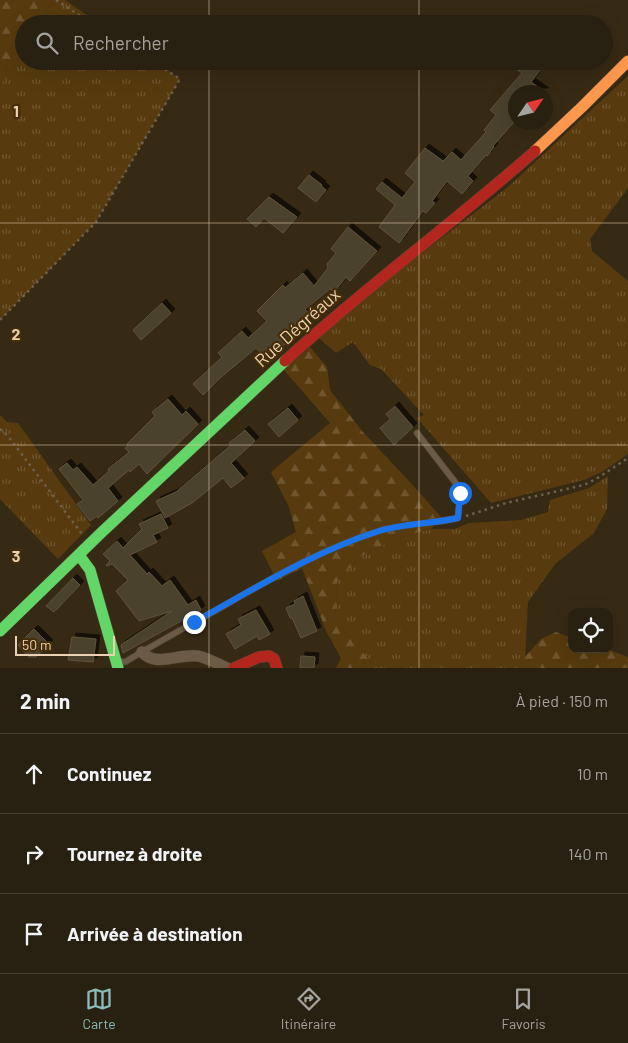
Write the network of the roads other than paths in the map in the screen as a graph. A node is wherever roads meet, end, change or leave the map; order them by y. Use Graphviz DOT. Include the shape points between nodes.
graph roads {
  1 [pos="628,61"];
  2 [pos="416,432"];
  3 [pos="79,555"];
  4 [pos="0,631"];
  5 [pos="142,652"];
  6 [pos="117,664"];
  7 [pos="229,668"];
  8 [pos="277,668"];
  1 -- 3 [label="main road, Rue Dégréaux" via="495,186 346,305"];
  2 -- 5 [label="lane" via="455,482 460,493 458,518 409,524 345,543 263,583"];
  3 -- 4 [label="main road, Rue Dégréaux"];
  3 -- 6 [label="main road" via="90,570"];
  5 -- 6 [label="lane"];
  5 -- 7 [label="street" via="154,660 198,656"];
  7 -- 8 [label="main road" via="263,655 274,660"];
}
